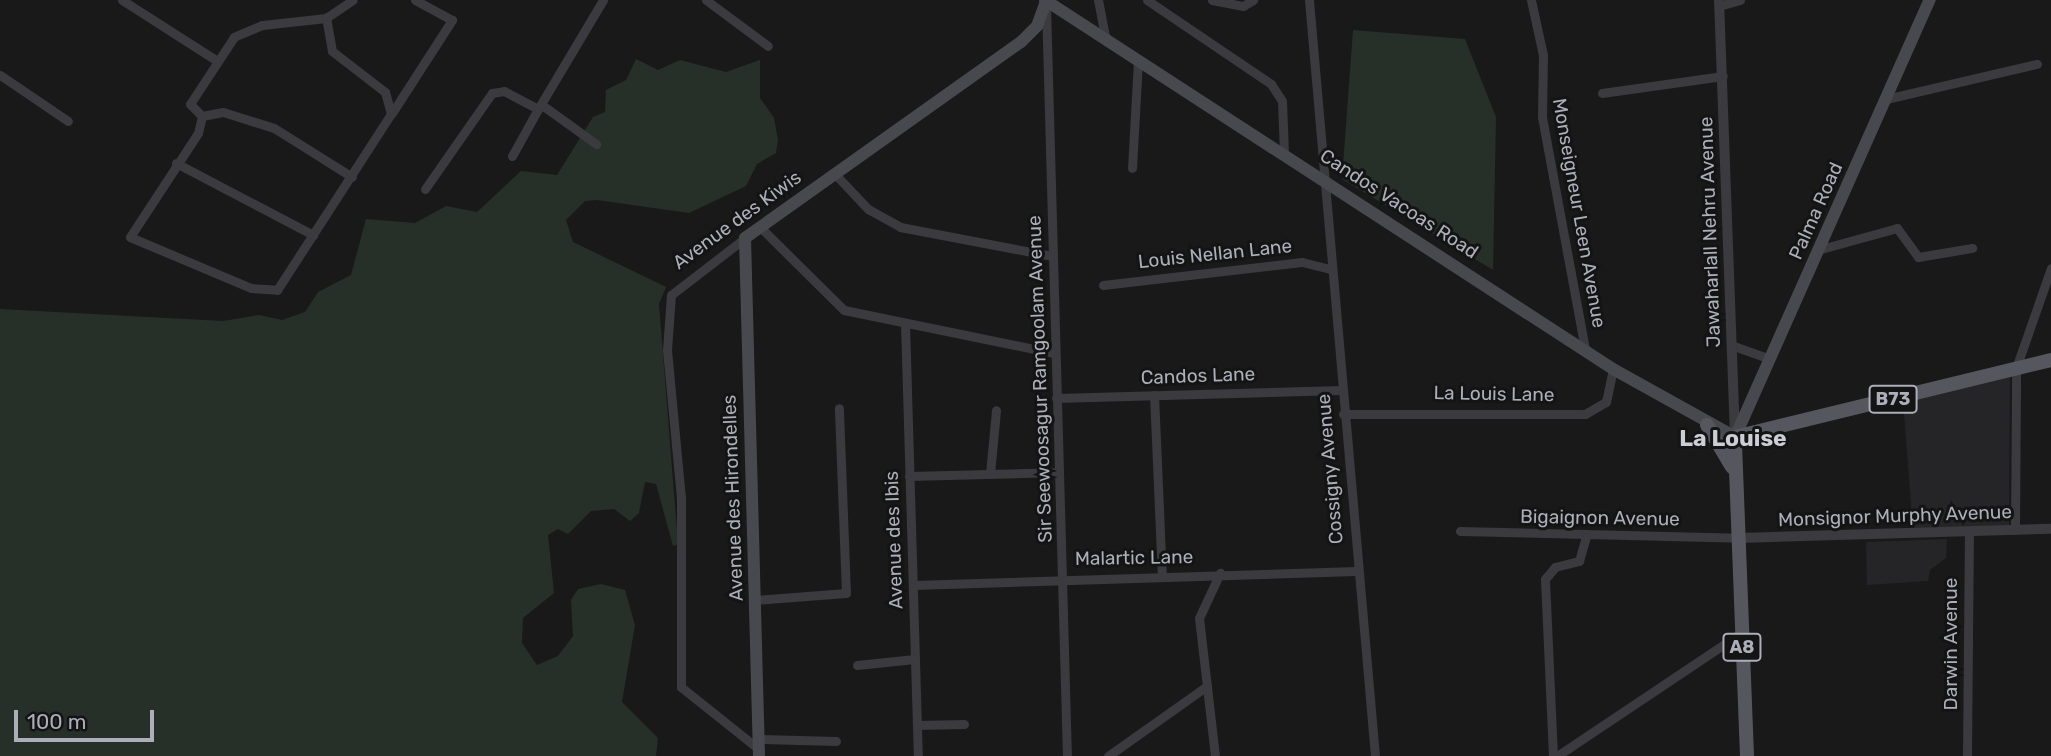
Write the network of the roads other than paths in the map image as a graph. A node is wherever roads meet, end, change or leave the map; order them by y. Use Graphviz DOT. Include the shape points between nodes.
graph roads {
  1 [pos="122,0"];
  2 [pos="354,0"];
  3 [pos="415,0"];
  4 [pos="603,0"];
  5 [pos="706,0"];
  6 [pos="1045,0"];
  7 [pos="1098,0"];
  8 [pos="1147,0"];
  9 [pos="1212,0"];
  10 [pos="1253,0"];
  11 [pos="1309,0"];
  12 [pos="1531,0"];
  13 [pos="1740,0"];
  14 [pos="1930,0"];
  15 [pos="1235,3"];
  16 [pos="1719,3"];
  17 [pos="326,18"];
  18 [pos="1106,41"];
  19 [pos="768,46"];
  20 [pos="216,60"];
  21 [pos="1138,62"];
  22 [pos="2037,64"];
  23 [pos="0,75"];
  24 [pos="1723,76"];
  25 [pos="1602,93"];
  26 [pos="1886,99"];
  27 [pos="540,107"];
  28 [pos="391,114"];
  29 [pos="202,116"];
  30 [pos="68,121"];
  31 [pos="596,144"];
  32 [pos="1284,153"];
  33 [pos="512,156"];
  34 [pos="176,163"];
  35 [pos="1132,168"];
  36 [pos="834,173"];
  37 [pos="352,177"];
  38 [pos="1323,179"];
  39 [pos="425,189"];
  40 [pos="760,227"];
  41 [pos="313,236"];
  42 [pos="745,238"];
  43 [pos="1972,247"];
  44 [pos="1821,249"];
  45 [pos="1052,256"];
  46 [pos="2051,268"];
  47 [pos="1331,269"];
  48 [pos="1103,285"];
  49 [pos="905,323"];
  50 [pos="1731,345"];
  51 [pos="1585,348"];
  52 [pos="1053,352"];
  53 [pos="1770,359"];
  54 [pos="2051,360"];
  55 [pos="2016,368"];
  56 [pos="1613,369"];
  57 [pos="1341,390"];
  58 [pos="1154,395"];
  59 [pos="1056,398"];
  60 [pos="839,408"];
  61 [pos="996,410"];
  62 [pos="1343,414"];
  63 [pos="1707,425"];
  64 [pos="1735,437"];
  65 [pos="1057,472"];
  66 [pos="990,474"];
  67 [pos="909,476"];
  68 [pos="1735,482"];
  69 [pos="2051,529"];
  70 [pos="2015,530"];
  71 [pos="1460,531"];
  72 [pos="1969,531"];
  73 [pos="1586,537"];
  74 [pos="1740,538"];
  75 [pos="1356,571"];
  76 [pos="1220,573"];
  77 [pos="1162,575"];
  78 [pos="1066,576"];
  79 [pos="913,586"];
  80 [pos="755,600"];
  81 [pos="1741,632"];
  82 [pos="915,659"];
  83 [pos="857,666"];
  84 [pos="1207,686"];
  85 [pos="964,724"];
  86 [pos="917,725"];
  87 [pos="836,741"];
  88 [pos="760,748"];
  89 [pos="918,756"];
  90 [pos="1067,756"];
  91 [pos="1108,756"];
  92 [pos="1215,756"];
  93 [pos="1375,756"];
  94 [pos="1555,756"];
  95 [pos="1747,756"];
  96 [pos="1967,756"];
  1 -- 20 [label="street"];
  2 -- 17 [label="street"];
  3 -- 28 [label="street" via="452,20"];
  4 -- 27 [label="street"];
  5 -- 19 [label="street"];
  6 -- 18 [label="main road, Candos Vacoas Road"];
  6 -- 36 [label="main road, Avenue des Kiwis" via="1037,26 1021,41"];
  6 -- 45 [label="street, Sir Seewoosagur Ramgoolam Avenue"];
  7 -- 18 [label="street"];
  8 -- 32 [label="street" via="1271,84 1282,101"];
  9 -- 15 [label="street"];
  10 -- 15 [label="street"];
  11 -- 38 [label="street, Cossigny Avenue"];
  12 -- 51 [label="street, Monseigneur Leen Avenue" via="1543,55 1544,134"];
  13 -- 16 [label="street"];
  14 -- 26 [label="main road, Palma Road"];
  16 -- 24 [label="street, Jawaharlall Nehru Avenue"];
  17 -- 20 [label="street" via="246,31"];
  17 -- 28 [label="street" via="331,51 385,92"];
  18 -- 21 [label="main road, Candos Vacoas Road"];
  20 -- 29 [label="street" via="190,99"];
  21 -- 32 [label="main road, Candos Vacoas Road"];
  21 -- 35 [label="street"];
  22 -- 26 [label="street"];
  23 -- 30 [label="street"];
  24 -- 25 [label="street"];
  24 -- 50 [label="street, Jawaharlall Nehru Avenue"];
  26 -- 44 [label="main road, Palma Road"];
  27 -- 31 [label="street"];
  27 -- 33 [label="street"];
  27 -- 39 [label="street" via="503,91 492,93"];
  28 -- 37 [label="street"];
  29 -- 34 [label="street"];
  29 -- 37 [label="street" via="248,116"];
  32 -- 38 [label="main road, Candos Vacoas Road"];
  34 -- 41 [label="street"];
  34 -- 41 [label="street" via="130,231 132,241 270,292 285,282"];
  36 -- 40 [label="main road, Avenue des Kiwis"];
  36 -- 45 [label="street" via="868,209 900,227"];
  37 -- 41 [label="street"];
  38 -- 47 [label="street, Cossigny Avenue"];
  38 -- 51 [label="main road, Candos Vacoas Road"];
  40 -- 42 [label="main road, Avenue des Kiwis"];
  40 -- 49 [label="street" via="831,304"];
  42 -- 80 [label="main road, Avenue des Hirondelles"];
  42 -- 88 [label="street, Avenue des Kiwis" via="671,295 667,351 681,496 681,687"];
  43 -- 44 [label="street" via="1918,257 1897,228"];
  44 -- 53 [label="main road, Palma Road"];
  45 -- 52 [label="street, Sir Seewoosagur Ramgoolam Avenue"];
  46 -- 55 [label="street"];
  47 -- 48 [label="street, Louis Nellan Lane" via="1302,262"];
  47 -- 57 [label="street, Cossigny Avenue"];
  49 -- 52 [label="street"];
  49 -- 67 [label="street, Avenue des Ibis"];
  50 -- 53 [label="street"];
  50 -- 64 [label="street, Jawaharlall Nehru Avenue"];
  51 -- 56 [label="main road, Candos Vacoas Road"];
  52 -- 59 [label="street, Sir Seewoosagur Ramgoolam Avenue"];
  53 -- 64 [label="main road, Palma Road"];
  54 -- 55 [label="main road, B73"];
  55 -- 64 [label="main road, B73"];
  55 -- 70 [label="street"];
  56 -- 62 [label="street, La Louis Lane" via="1606,402 1585,414"];
  56 -- 63 [label="main road, Candos Vacoas Road"];
  57 -- 58 [label="street, Candos Lane"];
  57 -- 62 [label="street, Cossigny Avenue"];
  58 -- 59 [label="street, Candos Lane"];
  58 -- 77 [label="street"];
  59 -- 65 [label="street, Sir Seewoosagur Ramgoolam Avenue"];
  60 -- 80 [label="street" via="846,593"];
  61 -- 66 [label="street"];
  62 -- 75 [label="street, Cossigny Avenue"];
  63 -- 64 [label="main road, Candos Vacoas Road"];
  63 -- 68 [label="main road" via="1730,457"];
  64 -- 68 [label="main road, A8"];
  65 -- 66 [label="street"];
  65 -- 78 [label="street, Sir Seewoosagur Ramgoolam Avenue"];
  66 -- 67 [label="street"];
  67 -- 79 [label="street, Avenue des Ibis"];
  68 -- 74 [label="main road, A8"];
  69 -- 70 [label="street, Monsignor Murphy Avenue"];
  70 -- 72 [label="street, Monsignor Murphy Avenue"];
  71 -- 73 [label="street, Bigaignon Avenue"];
  72 -- 74 [label="street, Monsignor Murphy Avenue"];
  72 -- 96 [label="street, Darwin Avenue"];
  73 -- 74 [label="street, Bigaignon Avenue"];
  73 -- 94 [label="street" via="1579,561 1555,567 1545,579"];
  74 -- 81 [label="main road, A8"];
  75 -- 76 [label="street, Malartic Lane"];
  75 -- 93 [label="street, Cossigny Avenue"];
  76 -- 77 [label="street, Malartic Lane"];
  76 -- 84 [label="street" via="1199,618"];
  77 -- 78 [label="street, Malartic Lane"];
  78 -- 79 [label="street, Malartic Lane"];
  78 -- 90 [label="street, Sir Seewoosagur Ramgoolam Avenue"];
  79 -- 82 [label="street, Avenue des Ibis"];
  80 -- 88 [label="main road, Avenue des Hirondelles"];
  81 -- 94 [label="street"];
  81 -- 95 [label="main road, A8"];
  82 -- 83 [label="street"];
  82 -- 86 [label="street, Avenue des Ibis"];
  84 -- 91 [label="street"];
  84 -- 92 [label="street"];
  85 -- 86 [label="street"];
  86 -- 89 [label="street, Avenue des Ibis"];
  87 -- 88 [label="street"];
}
